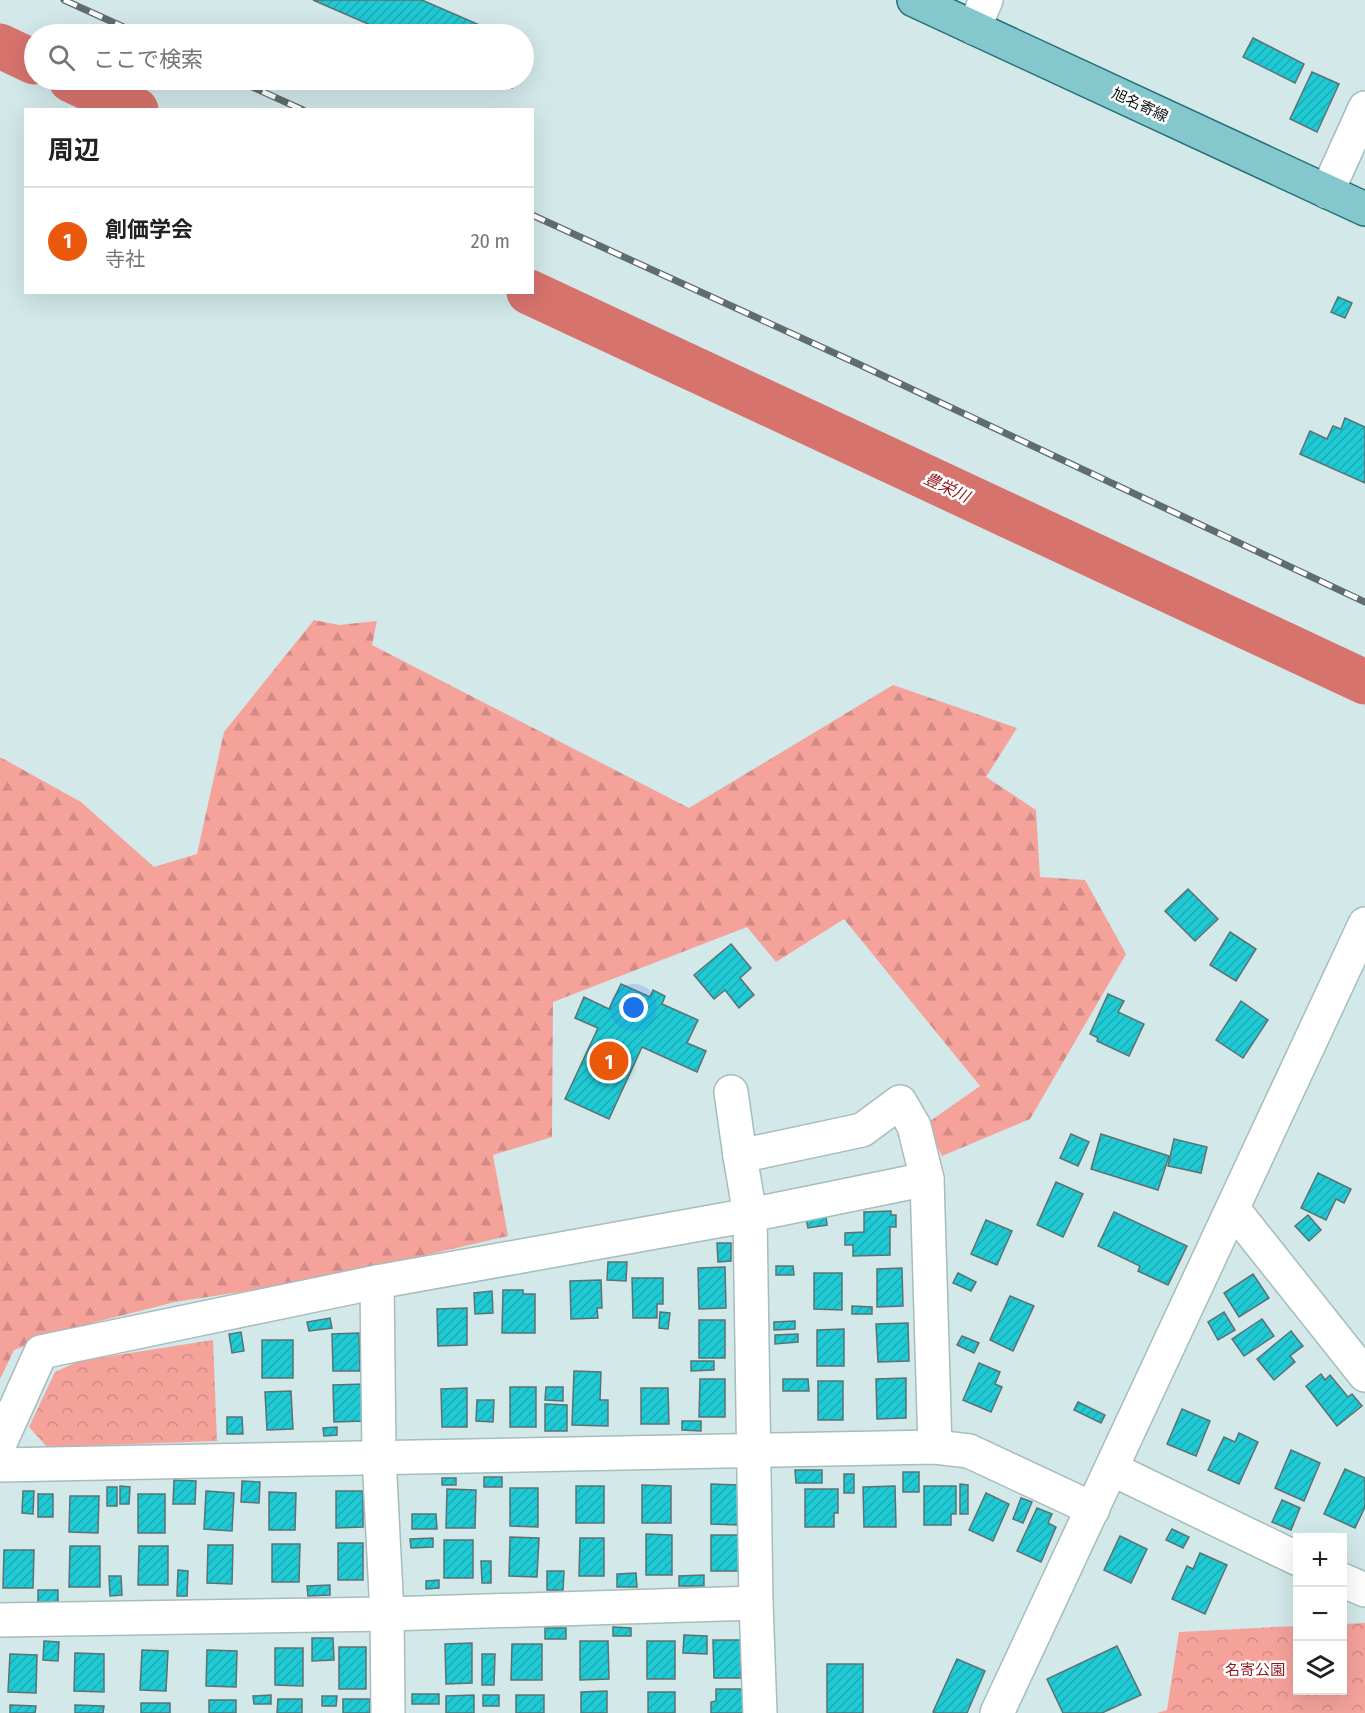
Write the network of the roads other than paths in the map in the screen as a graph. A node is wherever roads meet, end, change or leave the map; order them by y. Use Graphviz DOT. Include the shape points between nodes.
graph roads {
  1 [pos="914,0"];
  2 [pos="980,14"];
  3 [pos="1365,108"];
  4 [pos="1327,192"];
  5 [pos="1365,210"];
  6 [pos="1365,924"];
  7 [pos="732,1092"];
  8 [pos="740,1156"];
  9 [pos="927,1179"];
  10 [pos="1233,1209"];
  11 [pos="750,1215"];
  12 [pos="377,1282"];
  13 [pos="1365,1376"];
  14 [pos="0,1443"];
  15 [pos="935,1447"];
  16 [pos="755,1450"];
  17 [pos="379,1457"];
  18 [pos="0,1465"];
  19 [pos="1112,1469"];
  20 [pos="1093,1509"];
  21 [pos="1293,1557"];
  22 [pos="1347,1582"];
  23 [pos="1365,1590"];
  24 [pos="756,1603"];
  25 [pos="387,1614"];
  26 [pos="0,1620"];
  27 [pos="388,1713"];
  28 [pos="760,1713"];
  29 [pos="998,1713"];
  1 -- 2 [label="main road, 旭名寄線"];
  2 -- 4 [label="main road, 旭名寄線"];
  3 -- 4 [label="street"];
  4 -- 5 [label="main road, 旭名寄線"];
  6 -- 10 [label="street"];
  7 -- 8 [label="street"];
  8 -- 9 [label="street" via="862,1130 900,1102 914,1126"];
  8 -- 11 [label="street"];
  9 -- 11 [label="street"];
  9 -- 15 [label="street"];
  10 -- 13 [label="street"];
  10 -- 19 [label="street"];
  11 -- 12 [label="street"];
  11 -- 16 [label="street"];
  12 -- 14 [label="street" via="41,1352"];
  12 -- 17 [label="street"];
  15 -- 16 [label="street"];
  15 -- 20 [label="street" via="969,1451"];
  16 -- 17 [label="street"];
  16 -- 24 [label="street"];
  17 -- 18 [label="street"];
  17 -- 25 [label="street"];
  19 -- 20 [label="street"];
  19 -- 21 [label="street"];
  20 -- 29 [label="street"];
  22 -- 23 [label="street"];
  24 -- 25 [label="street"];
  24 -- 28 [label="street"];
  25 -- 26 [label="street"];
  25 -- 27 [label="street"];
}
